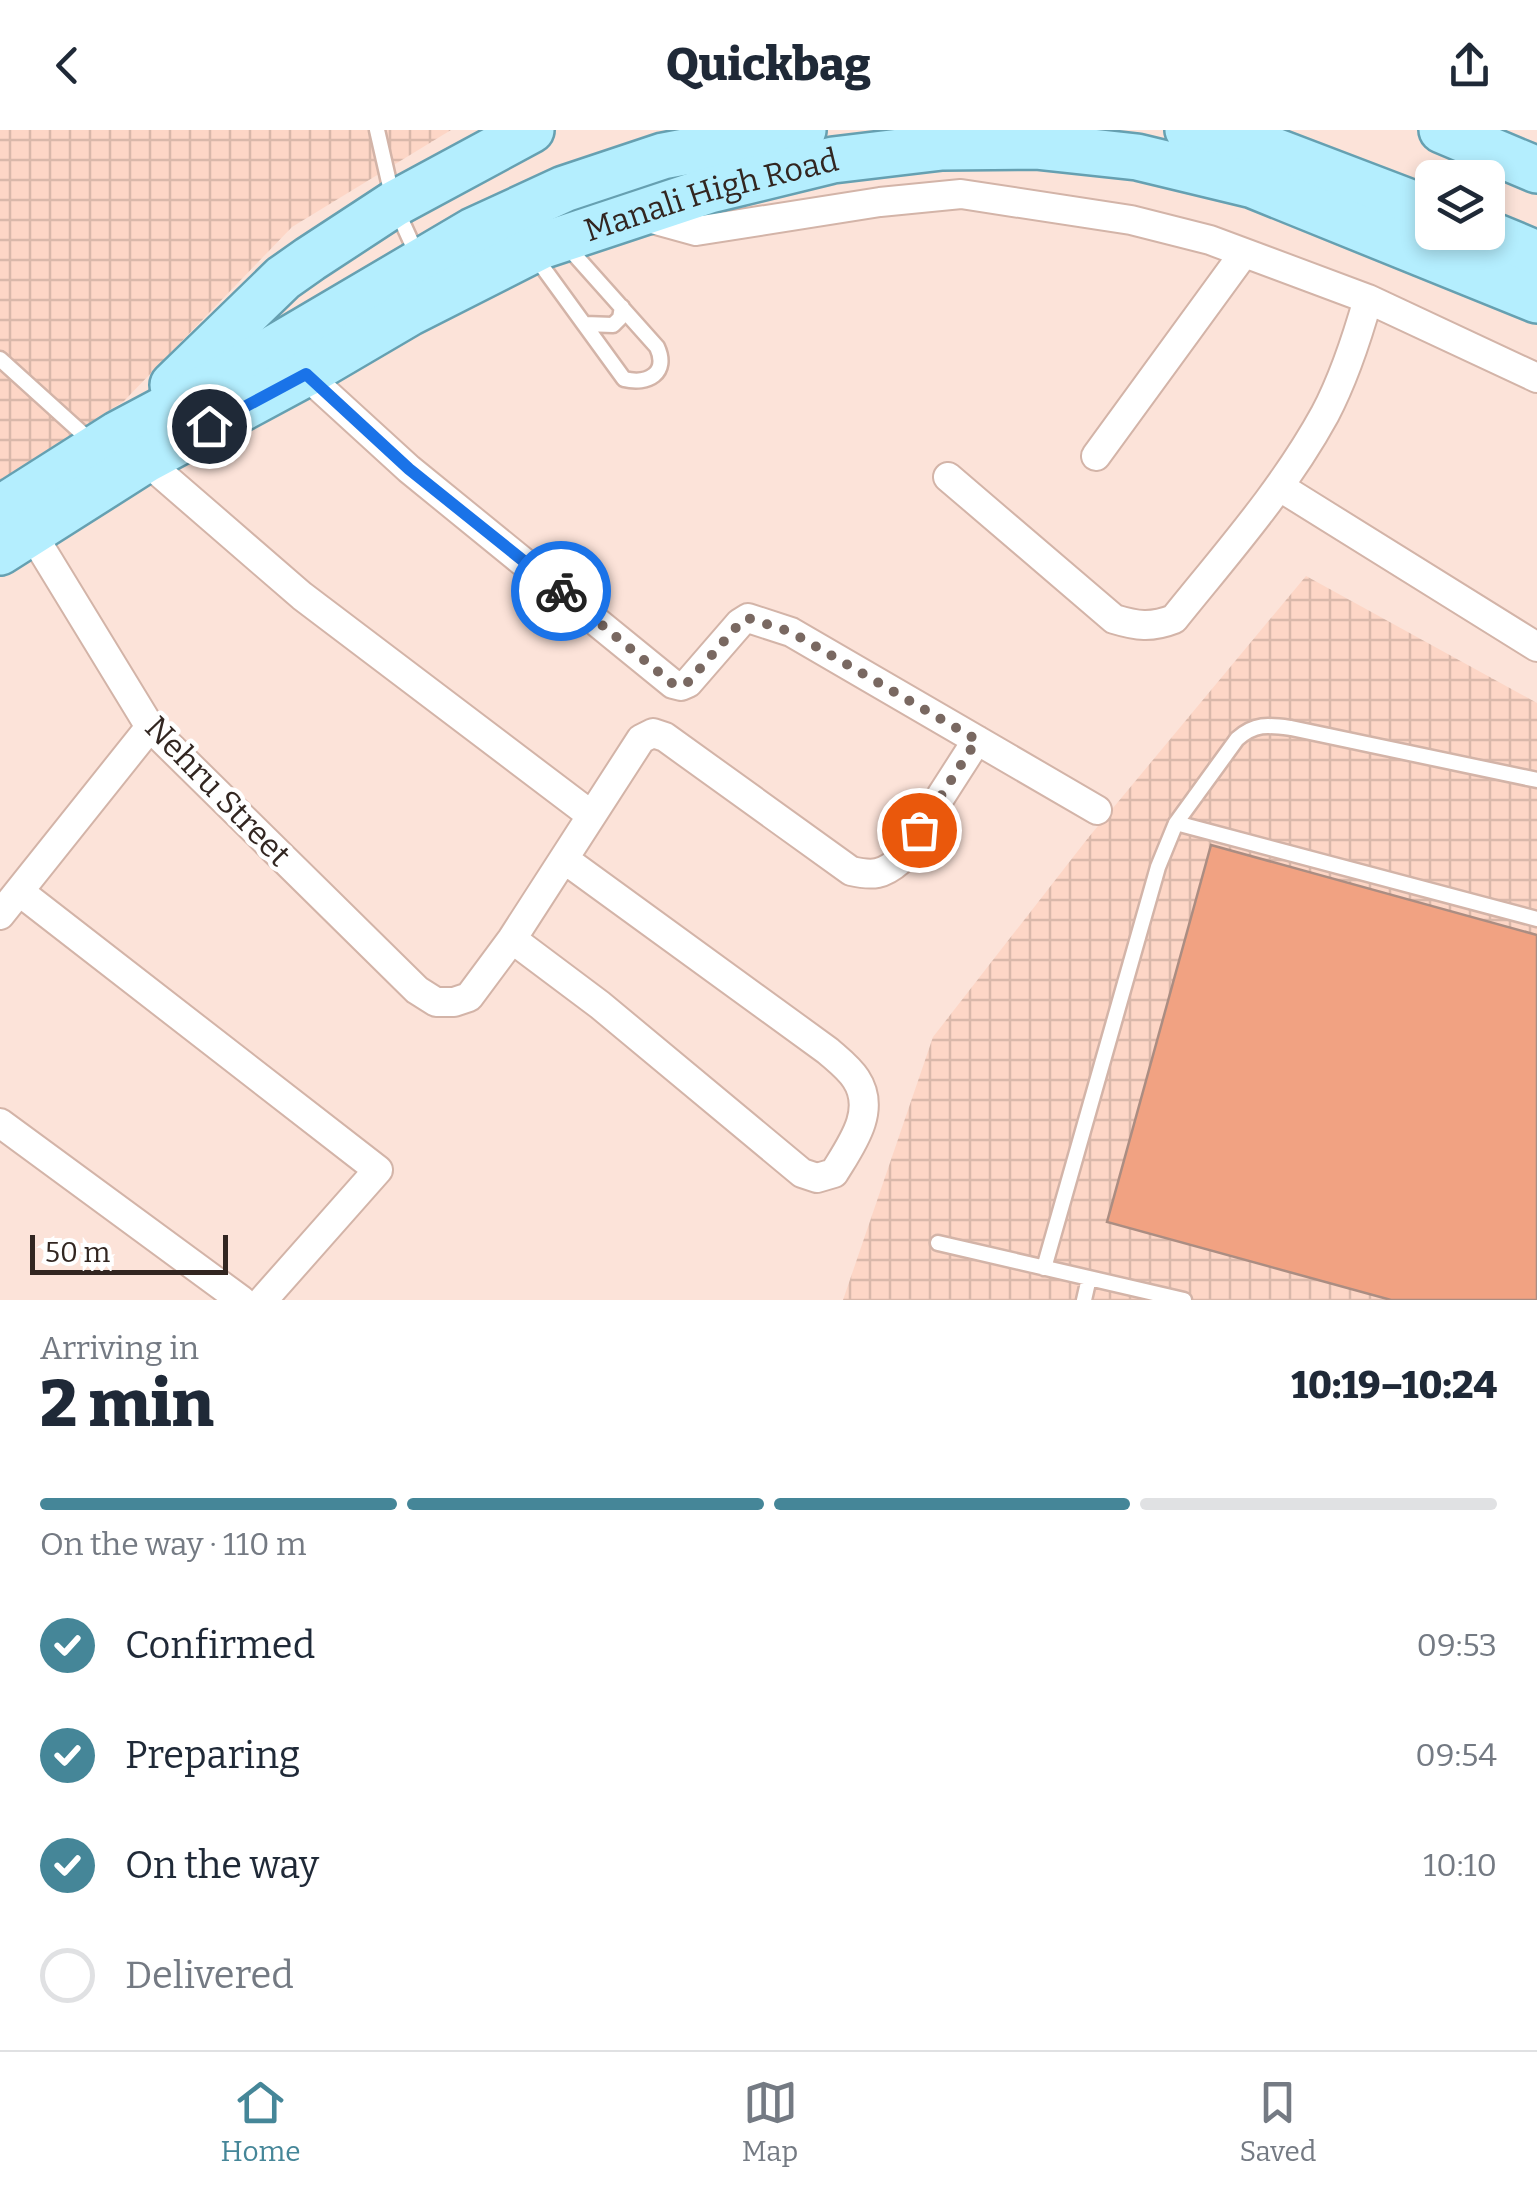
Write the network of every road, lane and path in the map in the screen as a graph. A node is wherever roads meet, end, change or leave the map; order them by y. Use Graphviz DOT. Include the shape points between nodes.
graph roads {
  1 [pos="377,130"];
  2 [pos="531,130"];
  3 [pos="803,130"];
  4 [pos="1188,130"];
  5 [pos="1442,130"];
  6 [pos="1537,170"];
  7 [pos="394,204"];
  8 [pos="1415,205"];
  9 [pos="637,214"];
  10 [pos="1505,241"];
  11 [pos="546,245"];
  12 [pos="319,253"];
  13 [pos="1244,253"];
  14 [pos="1537,254"];
  15 [pos="431,279"];
  16 [pos="1368,299"];
  17 [pos="1537,300"];
  18 [pos="622,307"];
  19 [pos="361,317"];
  20 [pos="584,324"];
  21 [pos="0,359"];
  22 [pos="306,374"];
  23 [pos="1537,378"];
  24 [pos="120,447"];
  25 [pos="1096,456"];
  26 [pos="948,477"];
  27 [pos="1280,487"];
  28 [pos="10,531"];
  29 [pos="1537,647"];
  30 [pos="150,727"];
  31 [pos="977,740"];
  32 [pos="1537,780"];
  33 [pos="1097,810"];
  34 [pos="591,815"];
  35 [pos="1176,823"];
  36 [pos="564,859"];
  37 [pos="20,892"];
  38 [pos="0,915"];
  39 [pos="1537,919"];
  40 [pos="512,939"];
  41 [pos="0,1123"];
  42 [pos="938,1244"];
  43 [pos="1044,1268"];
  44 [pos="1089,1278"];
  45 [pos="241,1300"];
  46 [pos="263,1300"];
  47 [pos="1084,1300"];
  48 [pos="1184,1300"];
  1 -- 7 [label="lane"];
  2 -- 7 [label="main road"];
  3 -- 15 [label="main road, Manali High Road" via="663,156 564,189 473,232"];
  4 -- 8 [label="main road" via="1256,144"];
  5 -- 6 [label="main road"];
  7 -- 12 [label="main road"];
  7 -- 15 [label="lane"];
  9 -- 11 [label="main road, Manali High Road"];
  9 -- 13 [label="street" via="696,232 961,194 1131,220"];
  9 -- 17 [label="main road, Manali High Road" via="833,160 942,147 1035,146 1137,157 1253,186"];
  10 -- 14 [label="main road"];
  11 -- 15 [label="main road, Manali High Road"];
  11 -- 18 [label="lane"];
  11 -- 20 [label="lane"];
  12 -- 19 [label="main road"];
  12 -- 24 [label="main road" via="283,278"];
  13 -- 16 [label="street"];
  13 -- 25 [label="street"];
  15 -- 19 [label="main road, Manali High Road"];
  16 -- 23 [label="street"];
  16 -- 27 [label="street" via="1326,413"];
  18 -- 20 [label="lane" via="613,325"];
  18 -- 20 [label="lane" via="658,347 662,358 652,379 624,379"];
  19 -- 22 [label="main road, Manali High Road"];
  19 -- 24 [label="main road, Manali High Road" via="227,376"];
  21 -- 24 [label="lane"];
  22 -- 24 [label="main road, Manali High Road"];
  22 -- 31 [label="street" via="409,469 673,684 688,682 748,618 791,632"];
  24 -- 28 [label="main road, Manali High Road"];
  24 -- 34 [label="street" via="302,596"];
  26 -- 27 [label="street" via="1114,619 1138,627 1174,620"];
  27 -- 29 [label="street"];
  28 -- 30 [label="street, Nehru Street"];
  30 -- 37 [label="street"];
  30 -- 40 [label="street, Nehru Street" via="436,1002 469,997"];
  31 -- 33 [label="street"];
  31 -- 34 [label="street" via="900,860 872,876 851,871 653,734 642,739"];
  32 -- 35 [label="lane" via="1262,725 1237,740"];
  34 -- 36 [label="street"];
  35 -- 39 [label="lane"];
  35 -- 43 [label="lane" via="1142,919"];
  36 -- 40 [label="street"];
  36 -- 40 [label="street" via="828,1050 856,1079 864,1117 834,1173 802,1173"];
  37 -- 38 [label="street"];
  37 -- 46 [label="street" via="378,1170"];
  41 -- 45 [label="street"];
  42 -- 43 [label="lane"];
  43 -- 44 [label="lane"];
  44 -- 47 [label="lane"];
  44 -- 48 [label="lane"];
}
